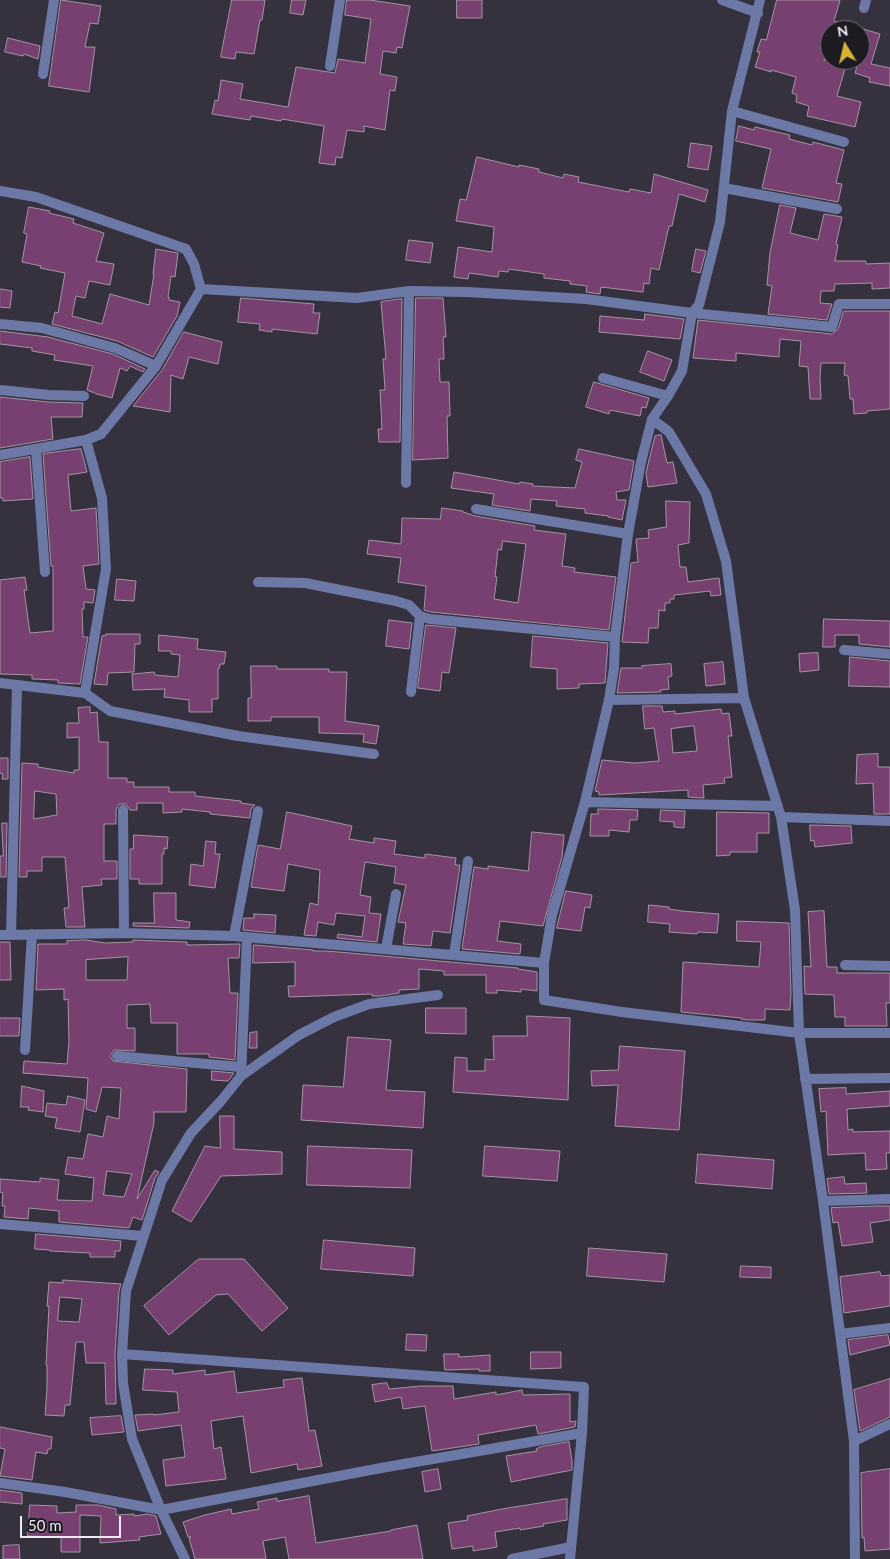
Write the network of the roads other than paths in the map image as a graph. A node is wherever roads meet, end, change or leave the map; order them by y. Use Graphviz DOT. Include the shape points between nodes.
graph roads {
  1 [pos="54,0"];
  2 [pos="340,0"];
  3 [pos="722,0"];
  4 [pos="760,0"];
  5 [pos="758,14"];
  6 [pos="330,66"];
  7 [pos="43,74"];
  8 [pos="732,111"];
  9 [pos="844,142"];
  10 [pos="724,188"];
  11 [pos="0,191"];
  12 [pos="836,209"];
  13 [pos="201,289"];
  14 [pos="410,291"];
  15 [pos="890,304"];
  16 [pos="692,314"];
  17 [pos="0,324"];
  18 [pos="156,366"];
  19 [pos="602,378"];
  20 [pos="0,390"];
  21 [pos="84,396"];
  22 [pos="668,396"];
  23 [pos="652,419"];
  24 [pos="86,440"];
  25 [pos="36,449"];
  26 [pos="0,455"];
  27 [pos="406,484"];
  28 [pos="476,509"];
  29 [pos="628,534"];
  30 [pos="44,572"];
  31 [pos="258,582"];
  32 [pos="420,616"];
  33 [pos="614,637"];
  34 [pos="844,650"];
  35 [pos="890,654"];
  36 [pos="0,683"];
  37 [pos="17,685"];
  38 [pos="411,692"];
  39 [pos="85,693"];
  40 [pos="744,698"];
  41 [pos="609,700"];
  42 [pos="374,754"];
  43 [pos="585,802"];
  44 [pos="778,806"];
  45 [pos="123,810"];
  46 [pos="258,811"];
  47 [pos="781,818"];
  48 [pos="890,821"];
  49 [pos="468,861"];
  50 [pos="396,894"];
  51 [pos="124,933"];
  52 [pos="11,934"];
  53 [pos="32,934"];
  54 [pos="0,935"];
  55 [pos="234,936"];
  56 [pos="247,938"];
  57 [pos="386,949"];
  58 [pos="454,955"];
  59 [pos="544,963"];
  60 [pos="846,966"];
  61 [pos="890,966"];
  62 [pos="438,995"];
  63 [pos="799,1032"];
  64 [pos="890,1032"];
  65 [pos="25,1050"];
  66 [pos="117,1056"];
  67 [pos="241,1072"];
  68 [pos="890,1078"];
  69 [pos="805,1079"];
  70 [pos="890,1199"];
  71 [pos="823,1201"];
  72 [pos="0,1224"];
  73 [pos="143,1236"];
  74 [pos="890,1328"];
  75 [pos="840,1334"];
  76 [pos="122,1354"];
  77 [pos="890,1424"];
  78 [pos="582,1434"];
  79 [pos="854,1441"];
  80 [pos="0,1483"];
  81 [pos="161,1510"];
  82 [pos="571,1547"];
  83 [pos="185,1559"];
  84 [pos="512,1559"];
  85 [pos="570,1559"];
  86 [pos="855,1559"];
  1 -- 7 [label="street"];
  2 -- 6 [label="street"];
  3 -- 5 [label="street"];
  4 -- 5 [label="street"];
  5 -- 8 [label="street"];
  8 -- 9 [label="street"];
  8 -- 10 [label="street"];
  10 -- 12 [label="street"];
  10 -- 16 [label="street" via="720,222 700,305"];
  11 -- 13 [label="street" via="36,197 186,249"];
  13 -- 14 [label="street" via="357,298"];
  13 -- 18 [label="street"];
  14 -- 16 [label="street" via="586,299"];
  14 -- 27 [label="street"];
  15 -- 16 [label="street" via="840,304 832,327"];
  16 -- 22 [label="street" via="682,371"];
  17 -- 18 [label="street" via="42,328 115,348"];
  18 -- 24 [label="street" via="101,434"];
  19 -- 22 [label="street"];
  20 -- 21 [label="street"];
  22 -- 23 [label="street"];
  23 -- 29 [label="street"];
  23 -- 40 [label="street" via="668,432 706,494 726,561"];
  24 -- 25 [label="street"];
  24 -- 39 [label="street" via="102,498 106,569"];
  25 -- 26 [label="street"];
  25 -- 30 [label="street"];
  28 -- 29 [label="street"];
  29 -- 33 [label="street"];
  31 -- 32 [label="street" via="304,583 396,601 409,606"];
  32 -- 33 [label="street"];
  32 -- 38 [label="street"];
  33 -- 41 [label="street"];
  34 -- 35 [label="street"];
  36 -- 37 [label="street"];
  37 -- 39 [label="street"];
  37 -- 52 [label="street"];
  39 -- 42 [label="street" via="110,711 238,736"];
  40 -- 41 [label="street"];
  40 -- 44 [label="street"];
  41 -- 43 [label="street"];
  43 -- 44 [label="street"];
  43 -- 59 [label="street" via="552,915"];
  44 -- 47 [label="street"];
  45 -- 51 [label="street"];
  46 -- 55 [label="street"];
  47 -- 48 [label="street"];
  47 -- 63 [label="street" via="795,910"];
  49 -- 58 [label="street"];
  50 -- 57 [label="street"];
  51 -- 53 [label="street"];
  51 -- 55 [label="street"];
  52 -- 53 [label="street"];
  52 -- 54 [label="street"];
  53 -- 65 [label="street"];
  55 -- 56 [label="street"];
  56 -- 57 [label="street"];
  56 -- 67 [label="street"];
  57 -- 58 [label="street"];
  58 -- 59 [label="street"];
  59 -- 63 [label="street" via="544,1000"];
  60 -- 61 [label="street"];
  62 -- 67 [label="street" via="369,1004 334,1017"];
  63 -- 64 [label="street"];
  63 -- 69 [label="street"];
  66 -- 67 [label="street"];
  67 -- 73 [label="street" via="221,1101 191,1133 162,1180"];
  68 -- 69 [label="street"];
  69 -- 71 [label="street"];
  70 -- 71 [label="street"];
  71 -- 75 [label="street"];
  72 -- 73 [label="street"];
  73 -- 76 [label="street" via="126,1291"];
  74 -- 75 [label="street"];
  75 -- 79 [label="street"];
  76 -- 78 [label="street" via="584,1387"];
  76 -- 81 [label="street" via="132,1439"];
  77 -- 79 [label="street"];
  78 -- 81 [label="street"];
  78 -- 82 [label="street"];
  79 -- 86 [label="street"];
  80 -- 81 [label="street"];
  81 -- 83 [label="street"];
  82 -- 84 [label="street"];
  82 -- 85 [label="street"];
}
